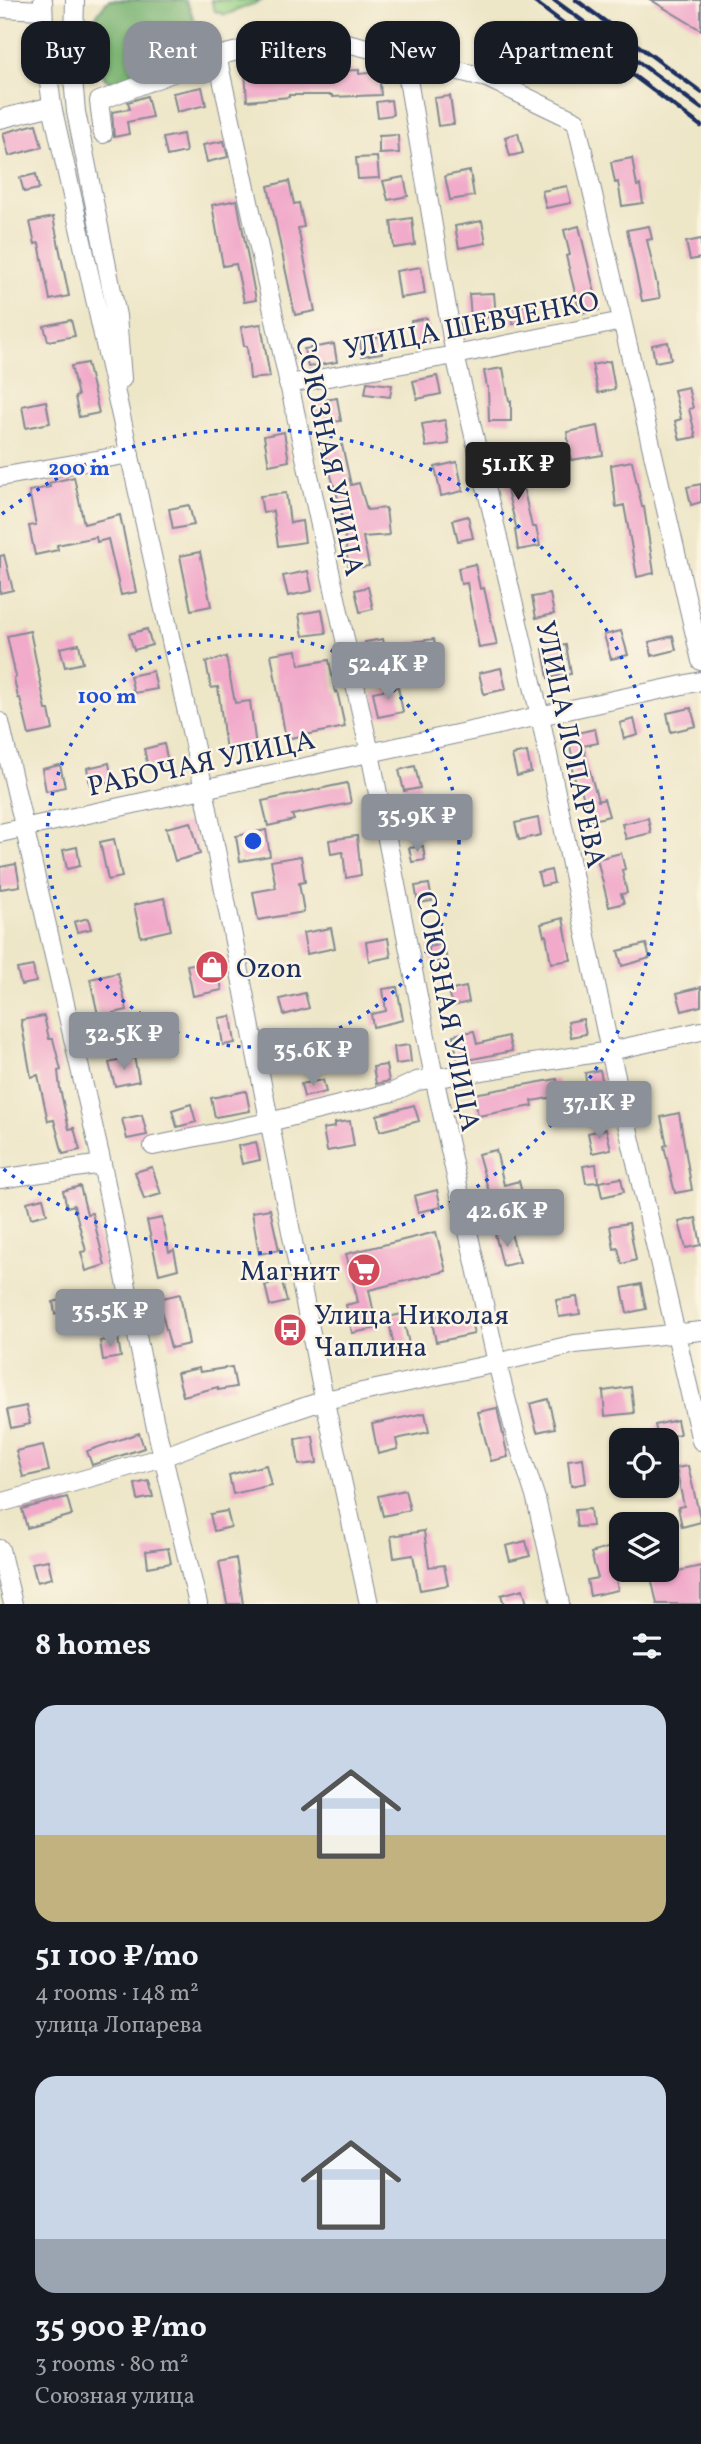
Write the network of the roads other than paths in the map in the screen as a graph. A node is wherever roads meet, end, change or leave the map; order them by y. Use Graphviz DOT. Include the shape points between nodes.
graph roads {
  1 [pos="75,0"];
  2 [pos="43,5"];
  3 [pos="0,8"];
  4 [pos="365,47"];
  5 [pos="222,55"];
  6 [pos="460,71"];
  7 [pos="222,79"];
  8 [pos="144,84"];
  9 [pos="409,84"];
  10 [pos="52,106"];
  11 [pos="0,119"];
  12 [pos="103,134"];
  13 [pos="622,321"];
  14 [pos="455,355"];
  15 [pos="288,384"];
  16 [pos="124,425"];
  17 [pos="130,454"];
  18 [pos="0,477"];
  19 [pos="701,661"];
  20 [pos="701,681"];
  21 [pos="540,716"];
  22 [pos="0,723"];
  23 [pos="370,753"];
  24 [pos="204,789"];
  25 [pos="23,828"];
  26 [pos="0,833"];
  27 [pos="701,1031"];
  28 [pos="610,1051"];
  29 [pos="434,1077"];
  30 [pos="269,1122"];
  31 [pos="153,1146"];
  32 [pos="102,1164"];
  33 [pos="0,1180"];
  34 [pos="701,1331"];
  35 [pos="677,1335"];
  36 [pos="497,1363"];
  37 [pos="325,1400"];
  38 [pos="701,1441"];
  39 [pos="163,1457"];
  40 [pos="0,1503"];
  41 [pos="0,1549"];
  42 [pos="13,1604"];
  43 [pos="198,1604"];
  44 [pos="369,1604"];
  45 [pos="560,1604"];
  1 -- 16 [label="street" via="76,112 117,316"];
  2 -- 3 [label="street"];
  2 -- 10 [label="street"];
  4 -- 5 [label="street" via="304,39"];
  6 -- 13 [label="street" via="487,78 576,121"];
  7 -- 15 [label="street, СОЮЗНАЯ УЛИЦА"];
  8 -- 12 [label="street" via="99,101"];
  9 -- 14 [label="street, УЛИЦА ЛОПАРЕВА"];
  10 -- 11 [label="street"];
  10 -- 16 [label="street"];
  13 -- 14 [label="street, УЛИЦА ШЕВЧЕНКО"];
  13 -- 19 [label="street"];
  14 -- 15 [label="street, УЛИЦА ШЕВЧЕНКО"];
  14 -- 21 [label="street, УЛИЦА ЛОПАРЕВА"];
  15 -- 23 [label="street, СОЮЗНАЯ УЛИЦА"];
  16 -- 17 [label="street"];
  17 -- 18 [label="street"];
  17 -- 24 [label="street"];
  20 -- 21 [label="street, РАБОЧАЯ УЛИЦА"];
  21 -- 23 [label="street, РАБОЧАЯ УЛИЦА"];
  21 -- 28 [label="street, УЛИЦА ЛОПАРЕВА"];
  22 -- 25 [label="street"];
  23 -- 24 [label="street, РАБОЧАЯ УЛИЦА"];
  23 -- 29 [label="street, СОЮЗНАЯ УЛИЦА"];
  24 -- 25 [label="street, РАБОЧАЯ УЛИЦА"];
  24 -- 30 [label="street"];
  25 -- 26 [label="street, РАБОЧАЯ УЛИЦА"];
  25 -- 32 [label="street"];
  27 -- 28 [label="street"];
  28 -- 29 [label="street"];
  28 -- 35 [label="street, УЛИЦА ЛОПАРЕВА"];
  29 -- 30 [label="street" via="393,1092"];
  29 -- 36 [label="street, СОЮЗНАЯ УЛИЦА"];
  30 -- 31 [label="street"];
  30 -- 37 [label="street"];
  32 -- 33 [label="street"];
  32 -- 39 [label="street"];
  34 -- 35 [label="street"];
  35 -- 36 [label="street" via="575,1344"];
  35 -- 38 [label="street, УЛИЦА ЛОПАРЕВА"];
  36 -- 37 [label="street"];
  36 -- 45 [label="street, СОЮЗНАЯ УЛИЦА"];
  37 -- 39 [label="street"];
  37 -- 44 [label="street"];
  39 -- 40 [label="street"];
  39 -- 43 [label="street"];
  41 -- 42 [label="street"];
}
